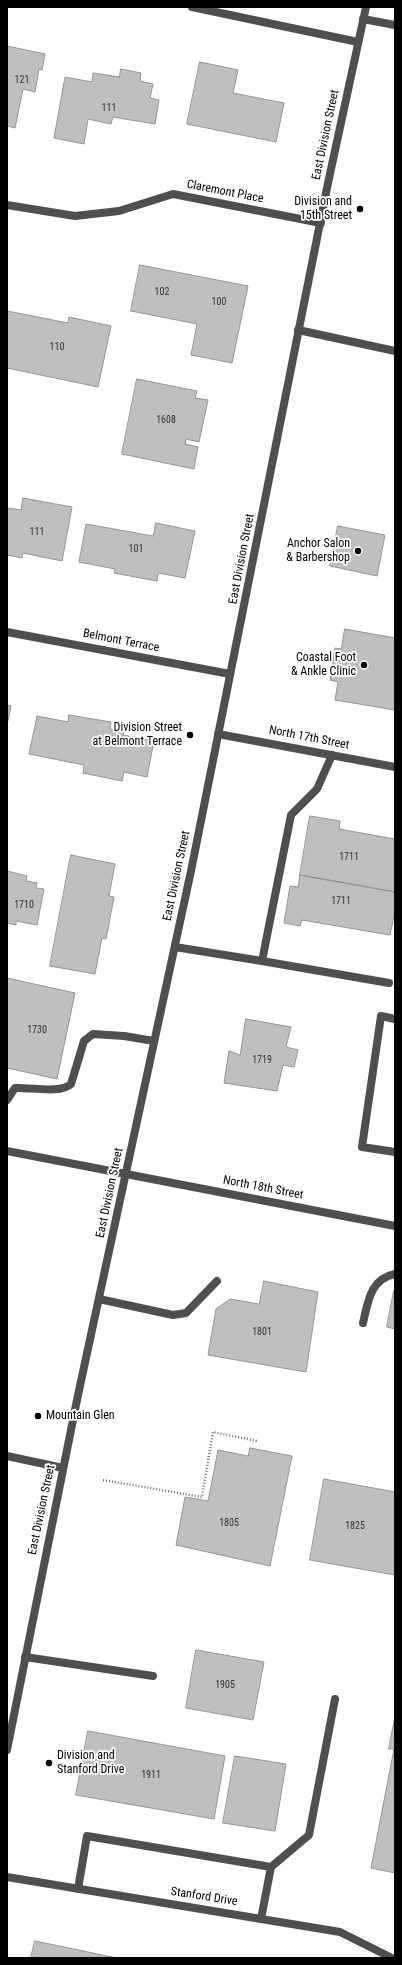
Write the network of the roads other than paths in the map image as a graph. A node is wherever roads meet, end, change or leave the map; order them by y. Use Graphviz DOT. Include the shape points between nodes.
graph roads {
  1 [pos="192,7"];
  2 [pos="366,7"];
  3 [pos="363,20"];
  4 [pos="395,25"];
  5 [pos="358,42"];
  6 [pos="7,205"];
  7 [pos="321,223"];
  8 [pos="298,330"];
  9 [pos="395,350"];
  10 [pos="7,632"];
  11 [pos="230,674"];
  12 [pos="218,734"];
  13 [pos="332,755"];
  14 [pos="395,767"];
  15 [pos="175,947"];
  16 [pos="262,961"];
  17 [pos="389,983"];
  18 [pos="395,1019"];
  19 [pos="154,1041"];
  20 [pos="7,1100"];
  21 [pos="7,1151"];
  22 [pos="395,1152"];
  23 [pos="126,1174"];
  24 [pos="395,1226"];
  25 [pos="395,1274"];
  26 [pos="217,1281"];
  27 [pos="99,1299"];
  28 [pos="363,1323"];
  29 [pos="7,1456"];
  30 [pos="63,1468"];
  31 [pos="25,1657"];
  32 [pos="153,1676"];
  33 [pos="335,1699"];
  34 [pos="7,1750"];
  35 [pos="271,1867"];
  36 [pos="7,1877"];
  37 [pos="78,1888"];
  38 [pos="261,1919"];
  39 [pos="392,1958"];
  1 -- 5 [label="street"];
  2 -- 3 [label="street, East Division Street"];
  3 -- 4 [label="street"];
  3 -- 5 [label="street, East Division Street"];
  5 -- 7 [label="street, East Division Street"];
  6 -- 7 [label="street, Claremont Place" via="75,216 119,211 173,194"];
  7 -- 8 [label="street, East Division Street"];
  8 -- 9 [label="street"];
  8 -- 11 [label="street, East Division Street"];
  10 -- 11 [label="street, Belmont Terrace"];
  11 -- 12 [label="street, East Division Street"];
  12 -- 13 [label="street, North 17th Street"];
  12 -- 15 [label="street, East Division Street"];
  13 -- 14 [label="street, North 17th Street"];
  13 -- 16 [label="street" via="317,789 292,815"];
  15 -- 16 [label="street"];
  15 -- 19 [label="street, East Division Street"];
  16 -- 17 [label="street"];
  18 -- 22 [label="street" via="381,1016 362,1147"];
  19 -- 20 [label="street" via="93,1034 84,1041 72,1084 67,1088 15,1088"];
  19 -- 23 [label="street, East Division Street"];
  21 -- 23 [label="street, North 18th Street"];
  23 -- 24 [label="street, North 18th Street"];
  23 -- 27 [label="street, East Division Street"];
  25 -- 28 [label="street" via="379,1280 374,1287"];
  26 -- 27 [label="street" via="186,1313 173,1315"];
  27 -- 30 [label="street, East Division Street"];
  29 -- 30 [label="street"];
  30 -- 31 [label="street, East Division Street"];
  31 -- 32 [label="street"];
  31 -- 34 [label="street, East Division Street"];
  33 -- 35 [label="street" via="309,1835"];
  35 -- 37 [label="street" via="87,1836"];
  35 -- 38 [label="street"];
  36 -- 37 [label="street, Stanford Drive"];
  37 -- 38 [label="street, Stanford Drive"];
  38 -- 39 [label="street, Stanford Drive" via="340,1932"];
}
